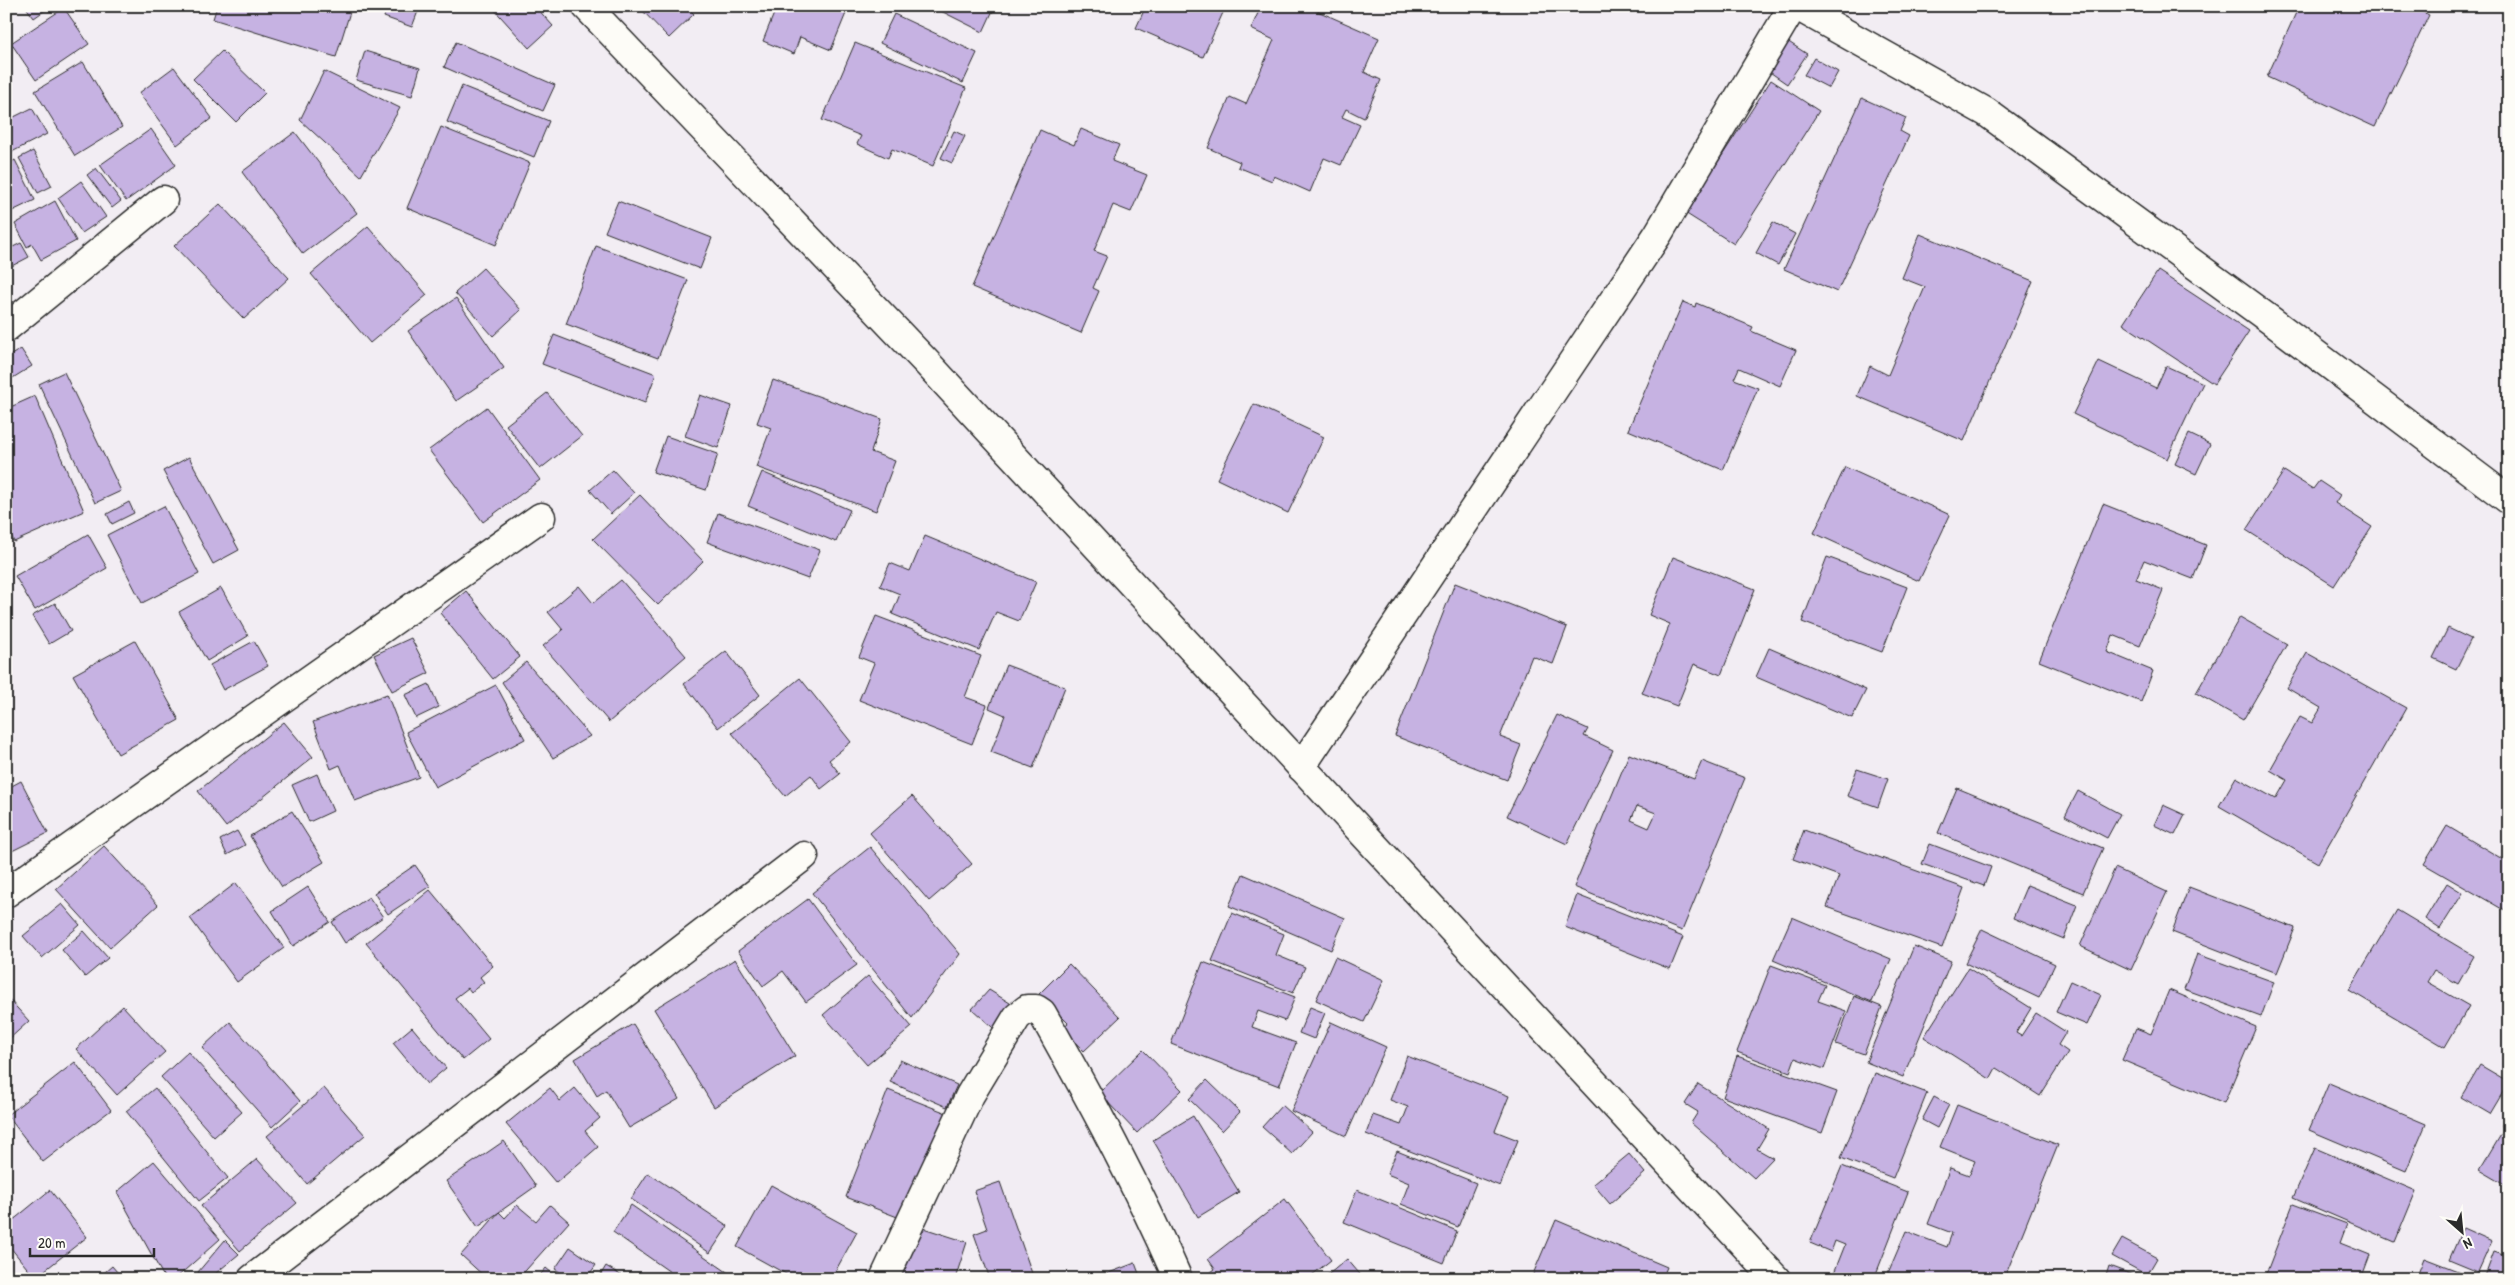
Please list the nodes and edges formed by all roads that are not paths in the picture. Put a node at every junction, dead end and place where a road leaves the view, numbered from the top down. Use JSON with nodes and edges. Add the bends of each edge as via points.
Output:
{"nodes":[{"id":1,"x":586,"y":6,"type":"edge"},
{"id":2,"x":1795,"y":6,"type":"edge"},
{"id":3,"x":163,"y":200,"type":"dead end"},
{"id":4,"x":6,"y":328,"type":"edge"},
{"id":5,"x":2509,"y":500,"type":"edge"},
{"id":6,"x":541,"y":517,"type":"dead end"},
{"id":7,"x":1301,"y":767,"type":"junction"},
{"id":8,"x":804,"y":856,"type":"dead end"},
{"id":9,"x":6,"y":894,"type":"edge"},
{"id":10,"x":252,"y":1279,"type":"edge"},
{"id":11,"x":884,"y":1279,"type":"edge"},
{"id":12,"x":1178,"y":1279,"type":"edge"},
{"id":13,"x":1776,"y":1279,"type":"edge"}],
"edges":[{"from":1,"to":7,"type":"street","via":[[928,364]]},
{"from":2,"to":5,"type":"street","via":[[1986,112]]},
{"from":2,"to":7,"type":"street","via":[[1658,234]]},
{"from":3,"to":4,"type":"street"},
{"from":6,"to":9,"type":"street"},
{"from":7,"to":13,"type":"street"},
{"from":8,"to":10,"type":"street"},
{"from":11,"to":12,"type":"street","via":[[970,1095],[1017,1017],[1027,1009],[1036,1009],[1042,1014],[1094,1104],[1149,1212]]}]}
